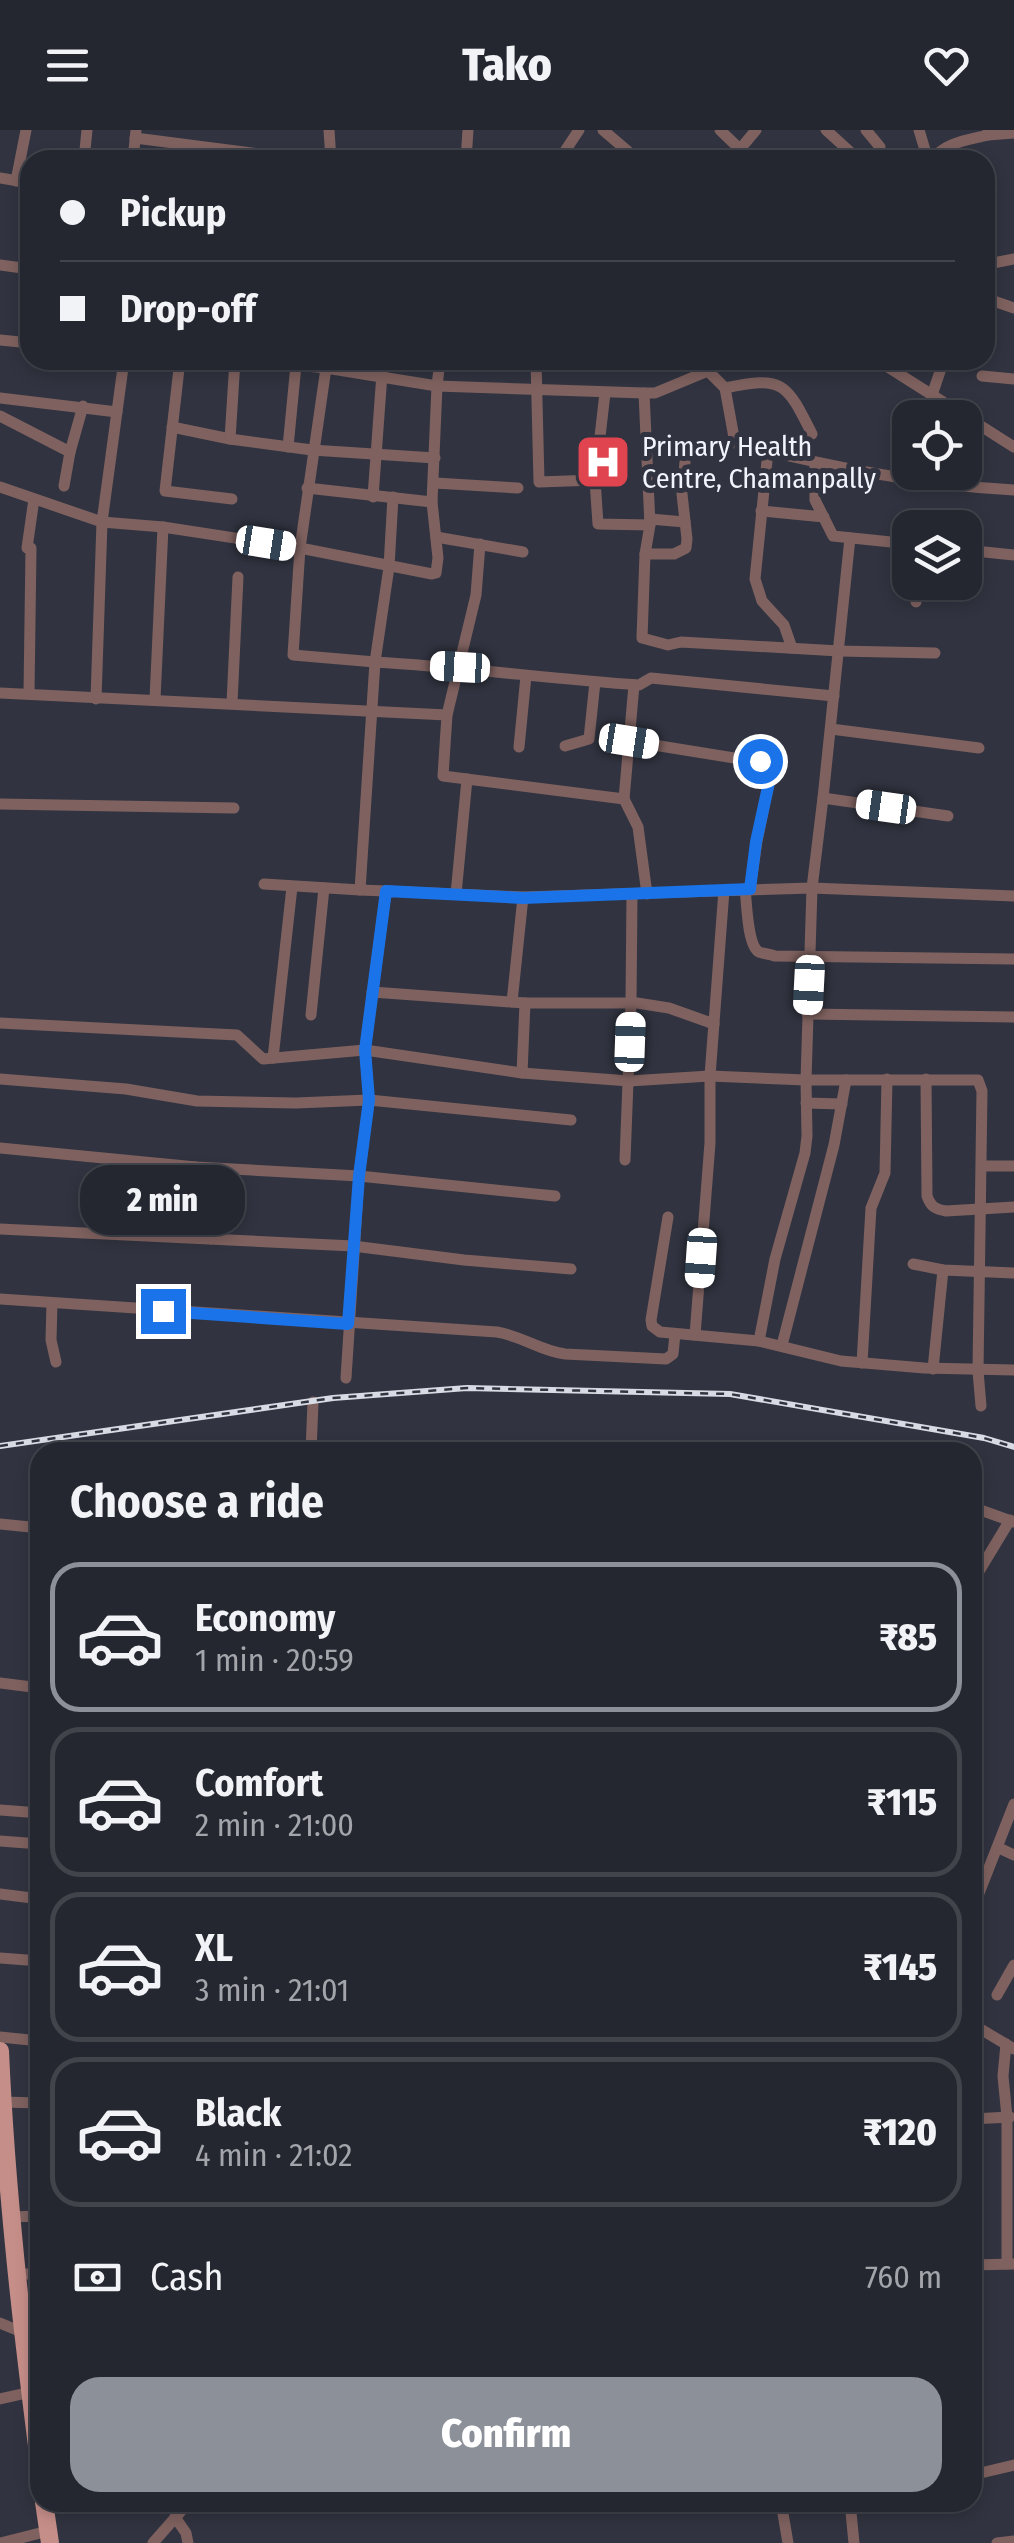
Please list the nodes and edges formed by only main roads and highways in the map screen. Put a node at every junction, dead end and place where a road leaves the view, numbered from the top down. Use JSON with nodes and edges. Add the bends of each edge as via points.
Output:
{"nodes":[{"id":1,"x":0,"y":2051,"type":"edge"},
{"id":2,"x":2,"y":2102,"type":"edge"},
{"id":3,"x":30,"y":2384,"type":"edge"},
{"id":4,"x":45,"y":2512,"type":"edge"},
{"id":5,"x":49,"y":2537,"type":"edge"}],
"edges":[{"from":1,"to":2,"type":"main road"},
{"from":2,"to":3,"type":"main road"},
{"from":4,"to":5,"type":"main road"}]}
